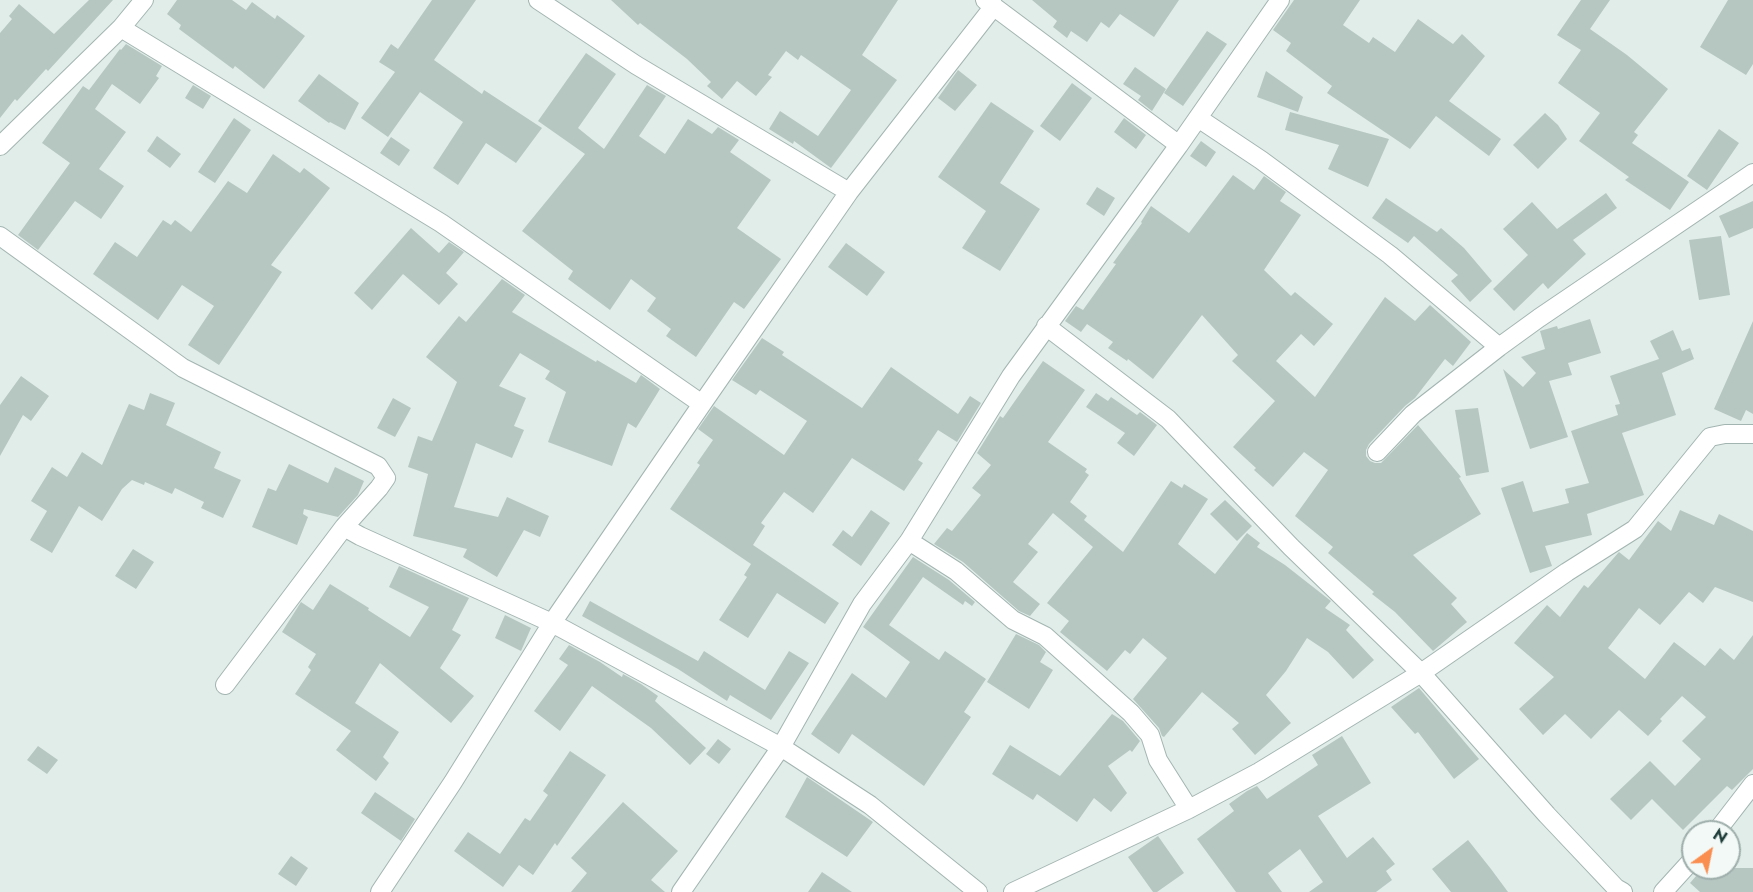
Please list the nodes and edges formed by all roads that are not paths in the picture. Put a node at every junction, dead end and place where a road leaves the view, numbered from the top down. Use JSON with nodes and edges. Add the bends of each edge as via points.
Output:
{"nodes":[{"id":1,"x":144,"y":0,"type":"edge"},
{"id":2,"x":537,"y":0,"type":"edge"},
{"id":3,"x":1280,"y":0,"type":"edge"},
{"id":4,"x":990,"y":3,"type":"edge"},
{"id":5,"x":121,"y":28,"type":"junction"},
{"id":6,"x":1198,"y":118,"type":"junction"},
{"id":7,"x":1179,"y":145,"type":"junction"},
{"id":8,"x":0,"y":146,"type":"edge"},
{"id":9,"x":1753,"y":173,"type":"edge"},
{"id":10,"x":849,"y":192,"type":"junction"},
{"id":11,"x":0,"y":236,"type":"edge"},
{"id":12,"x":1046,"y":326,"type":"junction"},
{"id":13,"x":1499,"y":347,"type":"junction"},
{"id":14,"x":702,"y":404,"type":"junction"},
{"id":15,"x":1753,"y":434,"type":"edge"},
{"id":16,"x":1377,"y":452,"type":"dead end"},
{"id":17,"x":344,"y":527,"type":"junction"},
{"id":18,"x":909,"y":541,"type":"junction"},
{"id":19,"x":552,"y":623,"type":"junction"},
{"id":20,"x":1421,"y":673,"type":"junction"},
{"id":21,"x":225,"y":685,"type":"dead end"},
{"id":22,"x":781,"y":747,"type":"junction"},
{"id":23,"x":1753,"y":784,"type":"edge"},
{"id":24,"x":1189,"y":809,"type":"junction"},
{"id":25,"x":1725,"y":820,"type":"edge"},
{"id":26,"x":1681,"y":872,"type":"edge"},
{"id":27,"x":380,"y":892,"type":"edge"},
{"id":28,"x":681,"y":892,"type":"edge"},
{"id":29,"x":978,"y":892,"type":"edge"},
{"id":30,"x":1013,"y":892,"type":"edge"},
{"id":31,"x":1623,"y":892,"type":"edge"},
{"id":32,"x":1663,"y":892,"type":"edge"}],
"edges":[{"from":1,"to":5,"type":"street"},
{"from":2,"to":10,"type":"street","via":[[636,65]]},
{"from":3,"to":6,"type":"street"},
{"from":4,"to":7,"type":"street"},
{"from":4,"to":10,"type":"street"},
{"from":5,"to":8,"type":"street"},
{"from":5,"to":14,"type":"street","via":[[441,223]]},
{"from":6,"to":7,"type":"street"},
{"from":6,"to":13,"type":"street","via":[[1390,255]]},
{"from":7,"to":12,"type":"street"},
{"from":9,"to":13,"type":"street"},
{"from":10,"to":14,"type":"street"},
{"from":11,"to":17,"type":"street","via":[[183,368],[378,466],[386,478]]},
{"from":12,"to":18,"type":"street"},
{"from":12,"to":20,"type":"street","via":[[1168,419],[1291,547]]},
{"from":13,"to":16,"type":"street","via":[[1413,414]]},
{"from":14,"to":19,"type":"street"},
{"from":15,"to":20,"type":"street","via":[[1710,437],[1635,529]]},
{"from":17,"to":19,"type":"street"},
{"from":17,"to":21,"type":"street"},
{"from":18,"to":22,"type":"street","via":[[862,604]]},
{"from":18,"to":24,"type":"street","via":[[956,571],[1013,620],[1045,636],[1131,713],[1150,735],[1158,760]]},
{"from":19,"to":22,"type":"street"},
{"from":19,"to":27,"type":"street"},
{"from":20,"to":24,"type":"street","via":[[1259,772]]},
{"from":20,"to":31,"type":"street","via":[[1547,815]]},
{"from":22,"to":28,"type":"street"},
{"from":22,"to":29,"type":"street","via":[[870,805]]},
{"from":23,"to":25,"type":"street"},
{"from":24,"to":30,"type":"street"},
{"from":26,"to":32,"type":"street"}]}
